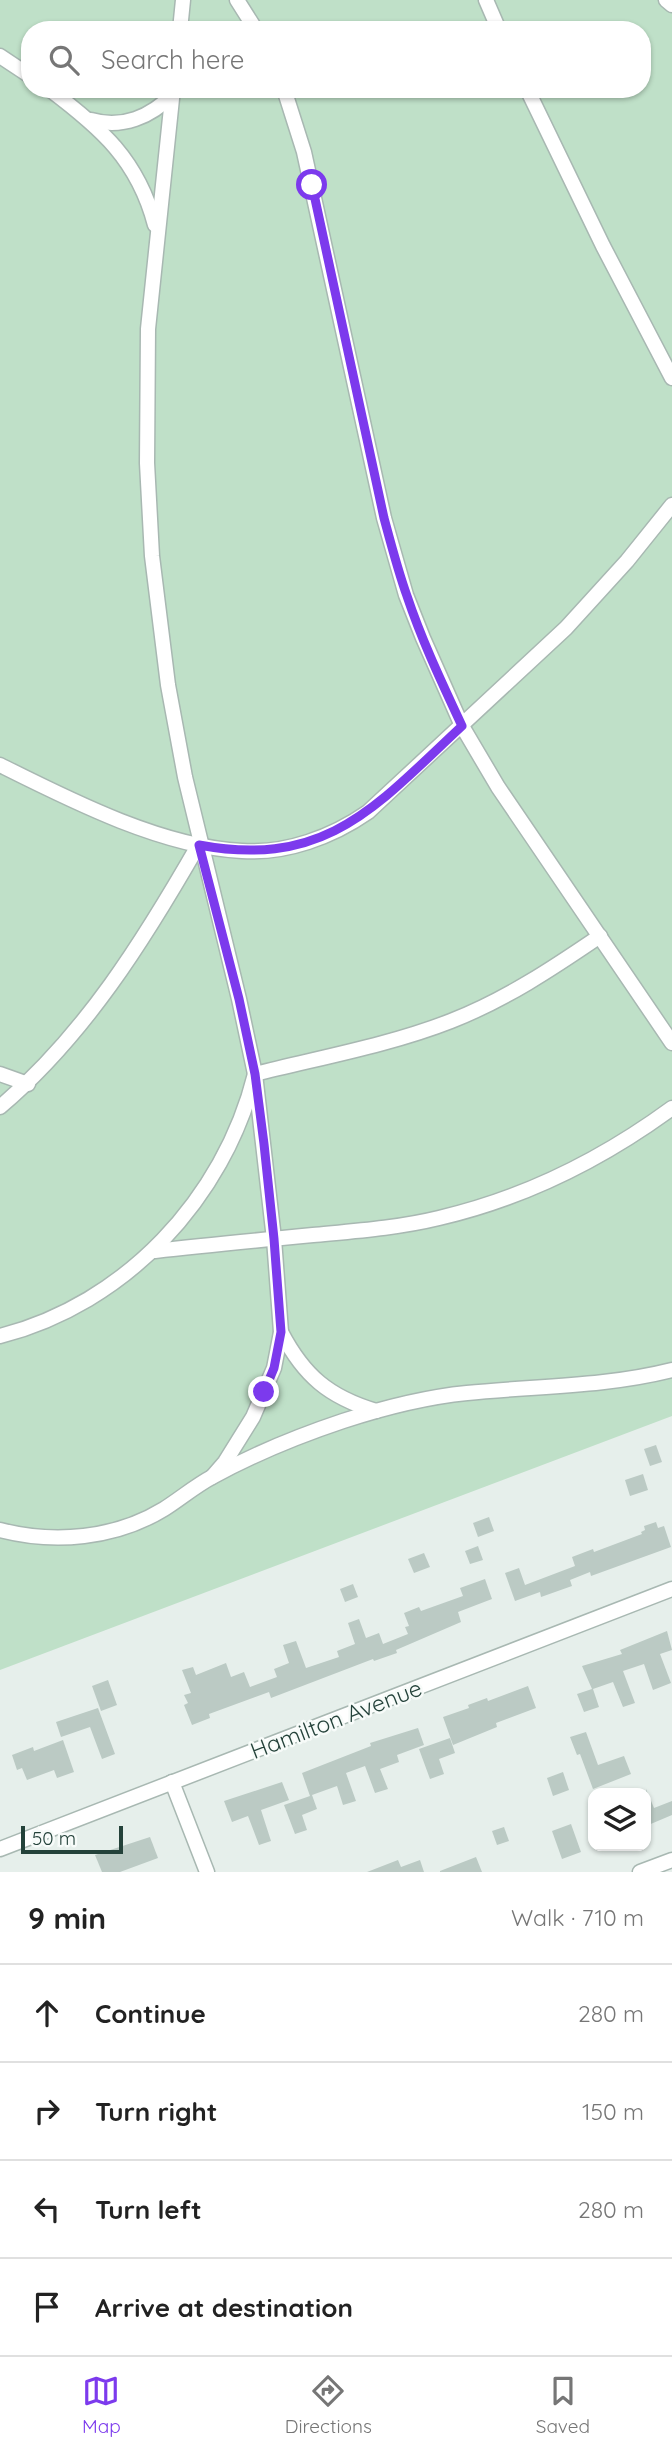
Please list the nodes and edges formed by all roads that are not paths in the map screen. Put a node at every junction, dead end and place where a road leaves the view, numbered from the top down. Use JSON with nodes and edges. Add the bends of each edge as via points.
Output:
{"nodes":[{"id":1,"x":183,"y":0,"type":"edge"},
{"id":2,"x":237,"y":0,"type":"edge"},
{"id":3,"x":486,"y":0,"type":"edge"},
{"id":4,"x":666,"y":0,"type":"edge"},
{"id":5,"x":672,"y":5,"type":"edge"},
{"id":6,"x":181,"y":21,"type":"edge"},
{"id":7,"x":250,"y":21,"type":"edge"},
{"id":8,"x":495,"y":21,"type":"edge"},
{"id":9,"x":0,"y":56,"type":"edge"},
{"id":10,"x":21,"y":70,"type":"edge"},
{"id":11,"x":61,"y":98,"type":"edge"},
{"id":12,"x":167,"y":98,"type":"edge"},
{"id":13,"x":172,"y":98,"type":"edge"},
{"id":14,"x":287,"y":98,"type":"edge"},
{"id":15,"x":531,"y":98,"type":"edge"},
{"id":16,"x":87,"y":118,"type":"junction"},
{"id":17,"x":157,"y":232,"type":"junction"},
{"id":18,"x":672,"y":378,"type":"edge"},
{"id":19,"x":672,"y":505,"type":"edge"},
{"id":20,"x":462,"y":726,"type":"junction"},
{"id":21,"x":0,"y":765,"type":"edge"},
{"id":22,"x":199,"y":845,"type":"junction"},
{"id":23,"x":600,"y":936,"type":"junction"},
{"id":24,"x":672,"y":1043,"type":"edge"},
{"id":25,"x":0,"y":1074,"type":"edge"},
{"id":26,"x":255,"y":1074,"type":"junction"},
{"id":27,"x":28,"y":1084,"type":"junction"},
{"id":28,"x":0,"y":1107,"type":"edge"},
{"id":29,"x":672,"y":1108,"type":"edge"},
{"id":30,"x":274,"y":1239,"type":"junction"},
{"id":31,"x":155,"y":1251,"type":"junction"},
{"id":32,"x":281,"y":1332,"type":"junction"},
{"id":33,"x":0,"y":1336,"type":"edge"},
{"id":34,"x":671,"y":1369,"type":"edge"},
{"id":35,"x":378,"y":1411,"type":"junction"},
{"id":36,"x":212,"y":1477,"type":"junction"},
{"id":37,"x":0,"y":1530,"type":"edge"},
{"id":38,"x":672,"y":1589,"type":"edge"},
{"id":39,"x":172,"y":1782,"type":"junction"},
{"id":40,"x":0,"y":1849,"type":"edge"},
{"id":41,"x":672,"y":1860,"type":"edge"},
{"id":42,"x":207,"y":1872,"type":"edge"},
{"id":43,"x":640,"y":1872,"type":"edge"}],
"edges":[{"from":1,"to":6,"type":"street"},
{"from":2,"to":7,"type":"street"},
{"from":3,"to":8,"type":"street"},
{"from":4,"to":5,"type":"street"},
{"from":9,"to":10,"type":"street"},
{"from":11,"to":16,"type":"street"},
{"from":12,"to":16,"type":"street","via":[[128,122]]},
{"from":13,"to":17,"type":"street"},
{"from":14,"to":20,"type":"street","via":[[304,152],[395,558],[418,627]]},
{"from":15,"to":18,"type":"street"},
{"from":16,"to":17,"type":"street","via":[[135,173]]},
{"from":17,"to":22,"type":"street","via":[[148,329],[148,507],[168,685]]},
{"from":19,"to":20,"type":"street","via":[[566,628]]},
{"from":20,"to":22,"type":"street","via":[[380,801],[336,831],[261,851]]},
{"from":20,"to":23,"type":"street"},
{"from":21,"to":22,"type":"street","via":[[117,818]]},
{"from":22,"to":26,"type":"street"},
{"from":22,"to":27,"type":"street","via":[[135,952]]},
{"from":23,"to":24,"type":"street"},
{"from":23,"to":26,"type":"street","via":[[523,986],[453,1021]]},
{"from":25,"to":27,"type":"street"},
{"from":26,"to":30,"type":"street"},
{"from":26,"to":31,"type":"street","via":[[224,1156],[191,1208]]},
{"from":27,"to":28,"type":"street"},
{"from":29,"to":30,"type":"street","via":[[578,1167],[501,1200],[405,1225]]},
{"from":30,"to":31,"type":"street"},
{"from":30,"to":32,"type":"street"},
{"from":31,"to":33,"type":"street","via":[[75,1307]]},
{"from":32,"to":35,"type":"street","via":[[300,1364],[322,1387]]},
{"from":32,"to":36,"type":"street","via":[[274,1368],[253,1418]]},
{"from":34,"to":35,"type":"street","via":[[601,1382],[464,1394]]},
{"from":35,"to":36,"type":"street","via":[[276,1446]]},
{"from":36,"to":37,"type":"street","via":[[163,1510],[94,1535],[41,1537]]},
{"from":38,"to":39,"type":"street","name":"Hamilton Avenue"},
{"from":39,"to":40,"type":"street","name":"Hamilton Avenue"},
{"from":39,"to":42,"type":"street"},
{"from":41,"to":43,"type":"street"}]}
